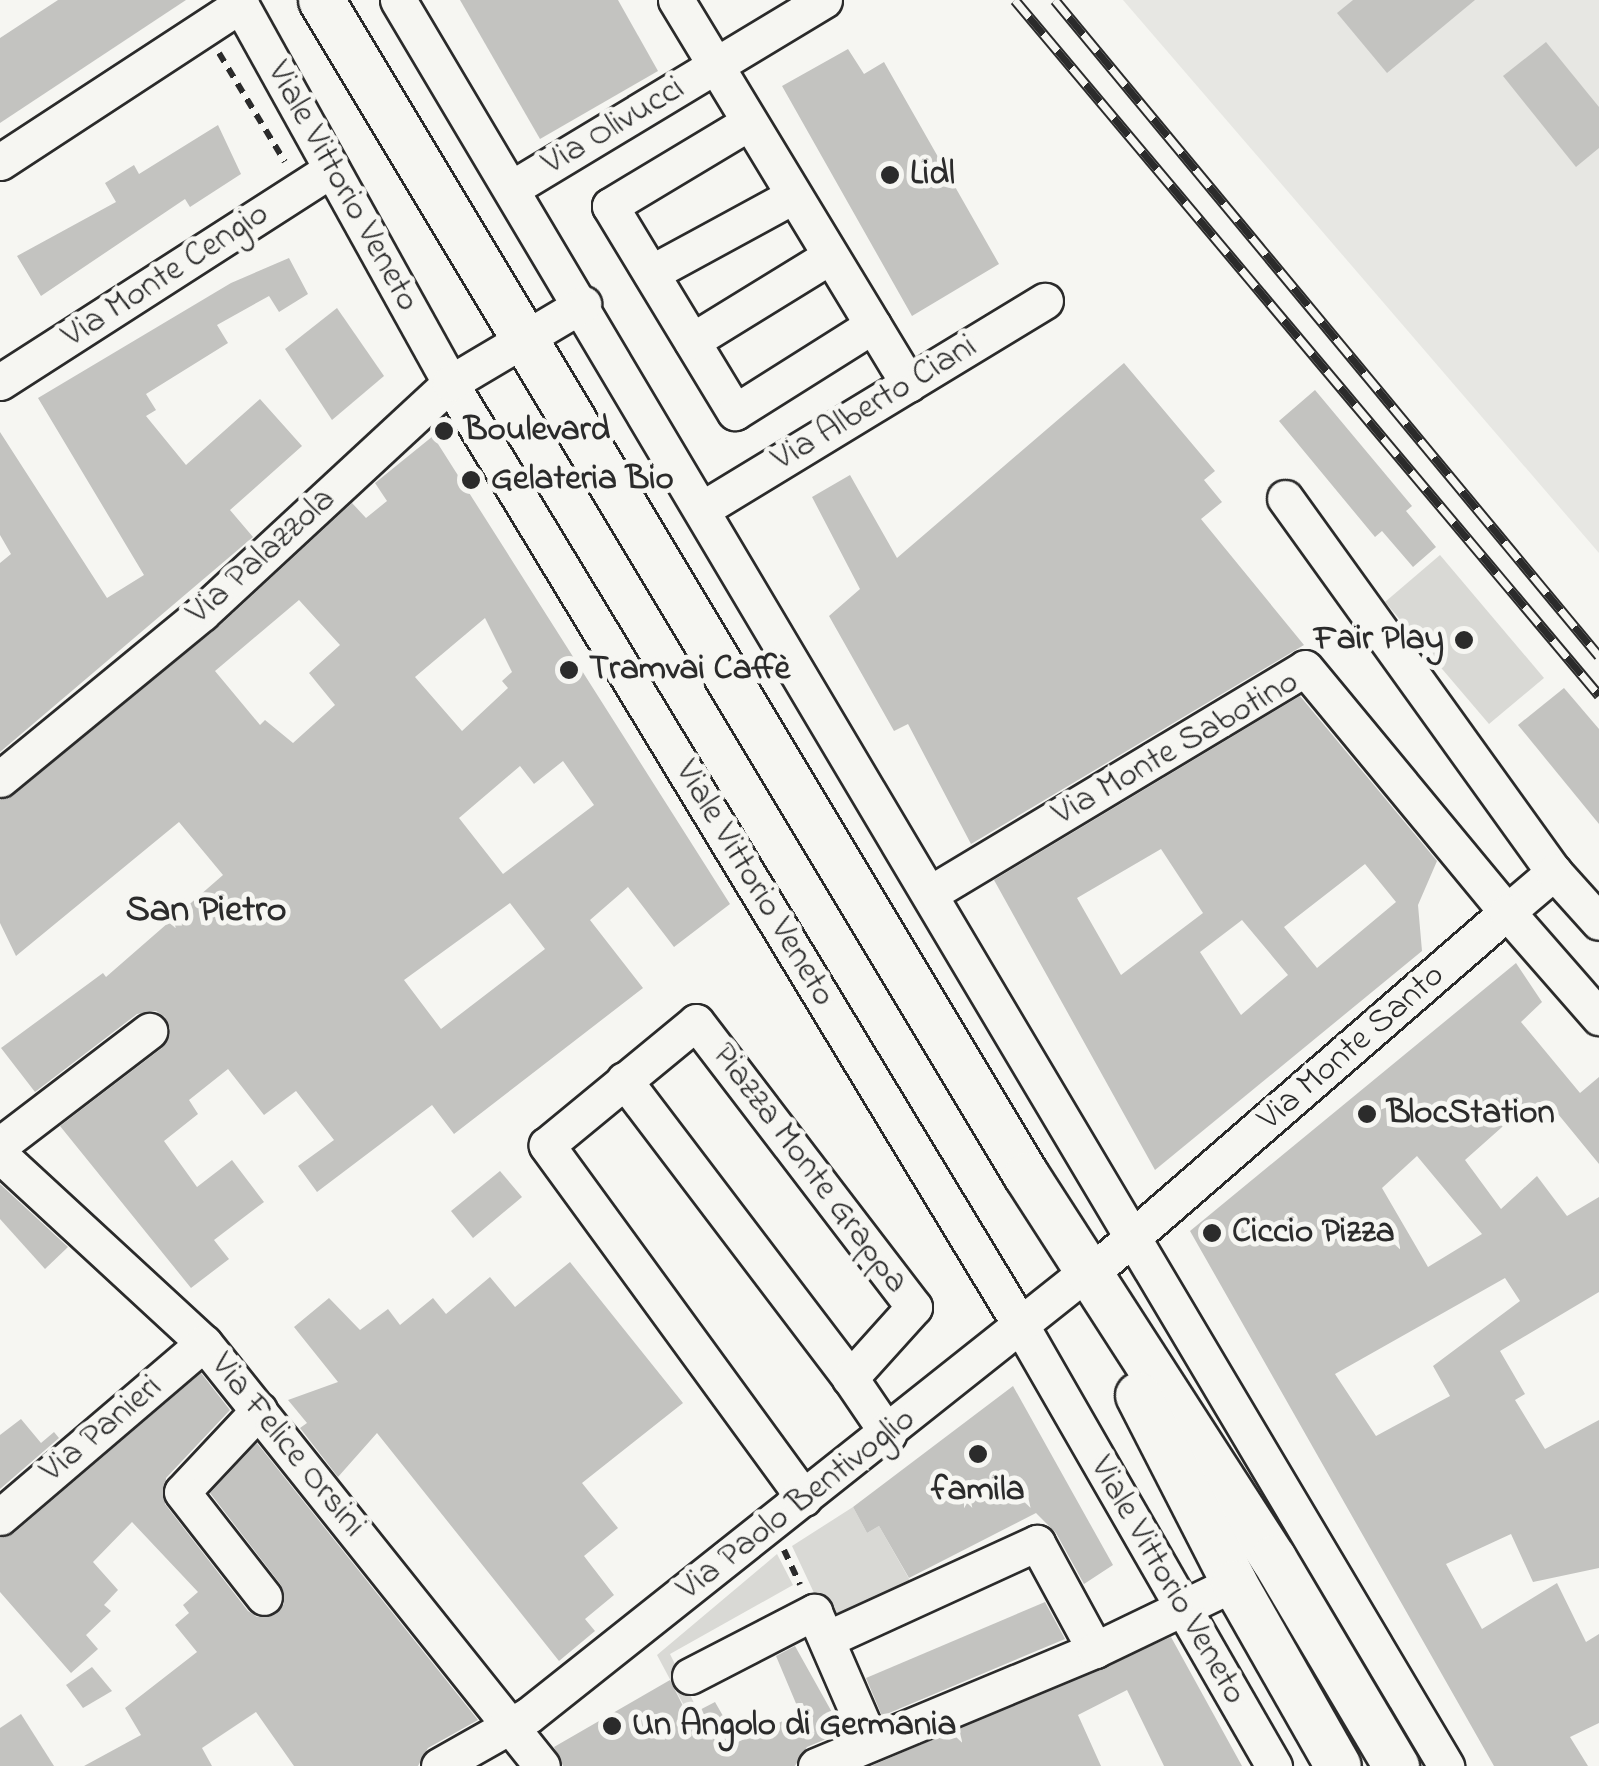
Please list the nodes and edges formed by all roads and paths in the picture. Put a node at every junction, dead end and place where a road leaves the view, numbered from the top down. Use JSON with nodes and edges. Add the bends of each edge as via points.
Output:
{"nodes":[{"id":1,"x":322,"y":0,"type":"edge"},
{"id":2,"x":398,"y":0,"type":"edge"},
{"id":3,"x":676,"y":0,"type":"edge"},
{"id":4,"x":824,"y":0,"type":"edge"},
{"id":5,"x":239,"y":2,"type":"edge"},
{"id":6,"x":713,"y":67,"type":"junction"},
{"id":7,"x":748,"y":124,"type":"junction"},
{"id":8,"x":0,"y":162,"type":"edge"},
{"id":9,"x":332,"y":169,"type":"junction"},
{"id":10,"x":514,"y":186,"type":"junction"},
{"id":11,"x":793,"y":196,"type":"junction"},
{"id":12,"x":830,"y":256,"type":"junction"},
{"id":13,"x":651,"y":273,"type":"junction"},
{"id":14,"x":1046,"y":301,"type":"dead end"},
{"id":15,"x":583,"y":304,"type":"junction"},
{"id":16,"x":873,"y":326,"type":"junction"},
{"id":17,"x":525,"y":340,"type":"junction"},
{"id":18,"x":692,"y":341,"type":"junction"},
{"id":19,"x":0,"y":382,"type":"edge"},
{"id":20,"x":450,"y":383,"type":"junction"},
{"id":21,"x":909,"y":384,"type":"junction"},
{"id":22,"x":1285,"y":498,"type":"dead end"},
{"id":23,"x":704,"y":508,"type":"junction"},
{"id":24,"x":0,"y":779,"type":"edge"},
{"id":25,"x":1554,"y":872,"type":"junction"},
{"id":26,"x":931,"y":893,"type":"junction"},
{"id":27,"x":1507,"y":912,"type":"junction"},
{"id":28,"x":1599,"y":922,"type":"edge"},
{"id":29,"x":1599,"y":1017,"type":"edge"},
{"id":30,"x":148,"y":1030,"type":"dead end"},
{"id":31,"x":624,"y":1080,"type":"junction"},
{"id":32,"x":0,"y":1145,"type":"edge"},
{"id":33,"x":0,"y":1155,"type":"edge"},
{"id":34,"x":1133,"y":1239,"type":"junction"},
{"id":35,"x":1084,"y":1276,"type":"junction"},
{"id":36,"x":1020,"y":1324,"type":"junction"},
{"id":37,"x":204,"y":1343,"type":"junction"},
{"id":38,"x":850,"y":1378,"type":"junction"},
{"id":39,"x":258,"y":1410,"type":"junction"},
{"id":40,"x":888,"y":1434,"type":"junction"},
{"id":41,"x":804,"y":1498,"type":"junction"},
{"id":42,"x":0,"y":1517,"type":"edge"},
{"id":43,"x":772,"y":1526,"type":"junction"},
{"id":44,"x":1292,"y":1548,"type":"junction"},
{"id":45,"x":1234,"y":1583,"type":"junction"},
{"id":46,"x":264,"y":1597,"type":"dead end"},
{"id":47,"x":1182,"y":1608,"type":"junction"},
{"id":48,"x":821,"y":1626,"type":"junction"},
{"id":49,"x":1095,"y":1650,"type":"junction"},
{"id":50,"x":690,"y":1676,"type":"dead end"},
{"id":51,"x":510,"y":1722,"type":"junction"},
{"id":52,"x":870,"y":1741,"type":"junction"},
{"id":53,"x":1401,"y":1746,"type":"edge"},
{"id":54,"x":438,"y":1766,"type":"edge"},
{"id":55,"x":542,"y":1766,"type":"edge"},
{"id":56,"x":816,"y":1766,"type":"edge"},
{"id":57,"x":1274,"y":1766,"type":"edge"},
{"id":58,"x":1338,"y":1766,"type":"edge"},
{"id":59,"x":1446,"y":1766,"type":"edge"}],
"edges":[{"from":1,"to":17,"type":"main road","name":"Viale Vittorio Veneto"},
{"from":2,"to":10,"type":"street","name":"Viale Vittorio Veneto"},
{"from":3,"to":6,"type":"street","name":"Via Olivucci"},
{"from":4,"to":6,"type":"street","name":"Via Olivucci"},
{"from":5,"to":8,"type":"street"},
{"from":5,"to":9,"type":"street","name":"Viale Vittorio Veneto"},
{"from":6,"to":7,"type":"street"},
{"from":6,"to":10,"type":"street","name":"Via Olivucci"},
{"from":7,"to":11,"type":"street"},
{"from":7,"to":13,"type":"street","via":[[610,206]]},
{"from":9,"to":19,"type":"street","name":"Via Monte Cengio"},
{"from":9,"to":20,"type":"street","name":"Viale Vittorio Veneto"},
{"from":10,"to":15,"type":"street","name":"Viale Vittorio Veneto"},
{"from":11,"to":12,"type":"street"},
{"from":11,"to":13,"type":"street"},
{"from":12,"to":16,"type":"street"},
{"from":12,"to":18,"type":"street"},
{"from":13,"to":18,"type":"street"},
{"from":14,"to":21,"type":"street","name":"Via Alberto Ciani"},
{"from":15,"to":17,"type":"street","name":"Via Palazzola"},
{"from":15,"to":23,"type":"street","name":"Viale Vittorio Veneto"},
{"from":16,"to":18,"type":"street","via":[[735,412]]},
{"from":16,"to":21,"type":"street"},
{"from":17,"to":20,"type":"street","name":"Via Palazzola"},
{"from":17,"to":35,"type":"main road","name":"Viale Vittorio Veneto"},
{"from":20,"to":24,"type":"street","name":"Via Palazzola","via":[[202,613]]},
{"from":20,"to":36,"type":"street","name":"Viale Vittorio Veneto"},
{"from":21,"to":23,"type":"street","name":"Via Alberto Ciani"},
{"from":22,"to":25,"type":"street"},
{"from":23,"to":26,"type":"street","name":"Viale Vittorio Veneto"},
{"from":25,"to":27,"type":"street","name":"Via Monte Santo"},
{"from":25,"to":28,"type":"street"},
{"from":26,"to":27,"type":"street","name":"Via Monte Sabotino","via":[[1305,668]]},
{"from":26,"to":34,"type":"street","name":"Viale Vittorio Veneto"},
{"from":27,"to":29,"type":"street"},
{"from":27,"to":34,"type":"street","name":"Via Monte Santo"},
{"from":30,"to":32,"type":"street"},
{"from":31,"to":38,"type":"street"},
{"from":31,"to":38,"type":"street","name":"Piazza Monte Grappa","via":[[696,1022],[914,1307]]},
{"from":31,"to":41,"type":"street","name":"Piazza Monte Grappa","via":[[546,1145]]},
{"from":33,"to":37,"type":"street","name":"Via Felice Orsini"},
{"from":34,"to":35,"type":"street","name":"Via Monte Santo"},
{"from":34,"to":44,"type":"street","name":"Viale Vittorio Veneto"},
{"from":35,"to":36,"type":"street","name":"Via Paolo Bentivoglio"},
{"from":35,"to":44,"type":"main road","name":"Viale Vittorio Veneto"},
{"from":35,"to":45,"type":"main road","name":"Viale Vittorio Veneto"},
{"from":36,"to":40,"type":"street","name":"Via Paolo Bentivoglio"},
{"from":36,"to":47,"type":"street","name":"Viale Vittorio Veneto"},
{"from":37,"to":39,"type":"street","name":"Via Felice Orsini"},
{"from":37,"to":42,"type":"street","name":"Via Panieri"},
{"from":38,"to":40,"type":"street"},
{"from":39,"to":46,"type":"street","via":[[182,1492]]},
{"from":39,"to":51,"type":"street","name":"Via Felice Orsini"},
{"from":40,"to":41,"type":"street","name":"Via Paolo Bentivoglio"},
{"from":41,"to":43,"type":"street","name":"Via Paolo Bentivoglio"},
{"from":43,"to":48,"type":"path"},
{"from":43,"to":51,"type":"street","name":"Via Paolo Bentivoglio","via":[[529,1715]]},
{"from":44,"to":53,"type":"main road","name":"Viale Vittorio Veneto"},
{"from":45,"to":47,"type":"street"},
{"from":45,"to":58,"type":"main road","name":"Viale Vittorio Veneto"},
{"from":47,"to":49,"type":"street"},
{"from":47,"to":57,"type":"street","name":"Viale Vittorio Veneto"},
{"from":48,"to":49,"type":"street","via":[[1037,1542]]},
{"from":48,"to":50,"type":"street"},
{"from":48,"to":52,"type":"street"},
{"from":49,"to":52,"type":"street"},
{"from":51,"to":54,"type":"street","name":"Via Paolo Bentivoglio"},
{"from":51,"to":55,"type":"street","name":"Via Felice Orsini"},
{"from":52,"to":56,"type":"street"},
{"from":53,"to":59,"type":"street","name":"Viale Vittorio Veneto"}]}
